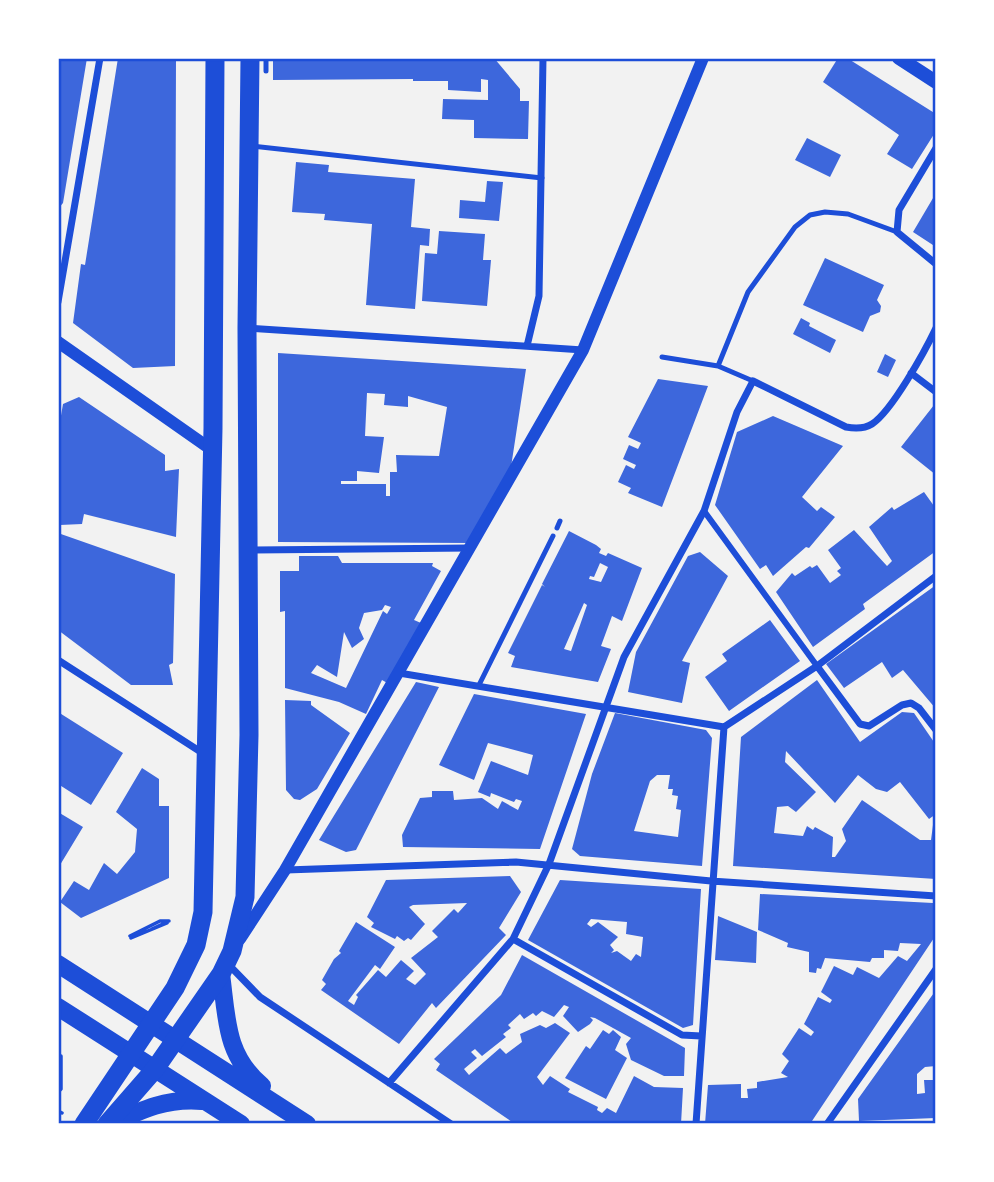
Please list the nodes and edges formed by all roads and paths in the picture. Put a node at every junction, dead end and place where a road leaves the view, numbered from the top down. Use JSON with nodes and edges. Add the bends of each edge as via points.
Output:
{"nodes":[{"id":1,"x":100,"y":58,"type":"edge"},
{"id":2,"x":215,"y":58,"type":"edge"},
{"id":3,"x":250,"y":58,"type":"edge"},
{"id":4,"x":266,"y":58,"type":"edge"},
{"id":5,"x":543,"y":58,"type":"edge"},
{"id":6,"x":703,"y":58,"type":"edge"},
{"id":7,"x":899,"y":58,"type":"edge"},
{"id":8,"x":266,"y":71,"type":"dead end"},
{"id":9,"x":936,"y":82,"type":"edge"},
{"id":10,"x":249,"y":146,"type":"junction"},
{"id":11,"x":936,"y":148,"type":"edge"},
{"id":12,"x":543,"y":178,"type":"junction"},
{"id":13,"x":897,"y":232,"type":"junction"},
{"id":14,"x":936,"y":264,"type":"edge"},
{"id":15,"x":58,"y":302,"type":"edge"},
{"id":16,"x":247,"y":328,"type":"junction"},
{"id":17,"x":936,"y":328,"type":"edge"},
{"id":18,"x":58,"y":342,"type":"edge"},
{"id":19,"x":527,"y":346,"type":"junction"},
{"id":20,"x":583,"y":350,"type":"junction"},
{"id":21,"x":662,"y":357,"type":"dead end"},
{"id":22,"x":718,"y":366,"type":"junction"},
{"id":23,"x":911,"y":373,"type":"junction"},
{"id":24,"x":753,"y":381,"type":"junction"},
{"id":25,"x":936,"y":391,"type":"edge"},
{"id":26,"x":212,"y":450,"type":"junction"},
{"id":27,"x":704,"y":511,"type":"junction"},
{"id":28,"x":553,"y":536,"type":"dead end"},
{"id":29,"x":471,"y":548,"type":"junction"},
{"id":30,"x":248,"y":550,"type":"junction"},
{"id":31,"x":936,"y":576,"type":"edge"},
{"id":32,"x":58,"y":660,"type":"edge"},
{"id":33,"x":817,"y":666,"type":"junction"},
{"id":34,"x":399,"y":673,"type":"junction"},
{"id":35,"x":479,"y":685,"type":"junction"},
{"id":36,"x":607,"y":706,"type":"junction"},
{"id":37,"x":724,"y":727,"type":"junction"},
{"id":38,"x":936,"y":730,"type":"edge"},
{"id":39,"x":208,"y":756,"type":"junction"},
{"id":40,"x":549,"y":864,"type":"junction"},
{"id":41,"x":285,"y":870,"type":"junction"},
{"id":42,"x":711,"y":881,"type":"junction"},
{"id":43,"x":936,"y":896,"type":"edge"},
{"id":44,"x":169,"y":921,"type":"junction"},
{"id":45,"x":130,"y":936,"type":"dead end"},
{"id":46,"x":513,"y":939,"type":"junction"},
{"id":47,"x":226,"y":962,"type":"junction"},
{"id":48,"x":58,"y":964,"type":"edge"},
{"id":49,"x":936,"y":968,"type":"edge"},
{"id":50,"x":58,"y":1007,"type":"edge"},
{"id":51,"x":152,"y":1024,"type":"junction"},
{"id":52,"x":701,"y":1036,"type":"junction"},
{"id":53,"x":175,"y":1039,"type":"junction"},
{"id":54,"x":132,"y":1055,"type":"junction"},
{"id":55,"x":61,"y":1056,"type":"dead end"},
{"id":56,"x":155,"y":1069,"type":"junction"},
{"id":57,"x":389,"y":1083,"type":"junction"},
{"id":58,"x":58,"y":1092,"type":"edge"},
{"id":59,"x":206,"y":1102,"type":"junction"},
{"id":60,"x":286,"y":1111,"type":"junction"},
{"id":61,"x":84,"y":1124,"type":"edge"},
{"id":62,"x":110,"y":1124,"type":"edge"},
{"id":63,"x":241,"y":1124,"type":"edge"},
{"id":64,"x":307,"y":1124,"type":"edge"},
{"id":65,"x":451,"y":1124,"type":"edge"},
{"id":66,"x":696,"y":1124,"type":"edge"},
{"id":67,"x":827,"y":1124,"type":"edge"}],
"edges":[{"from":1,"to":15,"type":"street"},
{"from":2,"to":26,"type":"highway"},
{"from":3,"to":10,"type":"highway"},
{"from":4,"to":8,"type":"lane"},
{"from":5,"to":12,"type":"street"},
{"from":6,"to":20,"type":"street"},
{"from":7,"to":9,"type":"main road"},
{"from":10,"to":12,"type":"lane"},
{"from":10,"to":16,"type":"highway"},
{"from":11,"to":13,"type":"street","via":[[899,210]]},
{"from":12,"to":19,"type":"street","via":[[539,296]]},
{"from":13,"to":14,"type":"street"},
{"from":13,"to":22,"type":"lane","via":[[848,214],[810,215],[795,227],[748,292]]},
{"from":16,"to":19,"type":"street"},
{"from":16,"to":30,"type":"highway"},
{"from":17,"to":23,"type":"street"},
{"from":18,"to":26,"type":"street"},
{"from":19,"to":20,"type":"street"},
{"from":20,"to":29,"type":"street"},
{"from":21,"to":22,"type":"lane"},
{"from":22,"to":24,"type":"lane"},
{"from":23,"to":24,"type":"street","via":[[877,420],[862,428],[846,426]]},
{"from":23,"to":25,"type":"street"},
{"from":24,"to":27,"type":"street","via":[[737,412]]},
{"from":26,"to":39,"type":"highway"},
{"from":27,"to":33,"type":"street"},
{"from":27,"to":36,"type":"street","via":[[629,646]]},
{"from":28,"to":35,"type":"lane"},
{"from":29,"to":30,"type":"street"},
{"from":29,"to":34,"type":"street"},
{"from":30,"to":47,"type":"highway","via":[[244,897]]},
{"from":31,"to":33,"type":"street"},
{"from":32,"to":39,"type":"street"},
{"from":33,"to":37,"type":"street"},
{"from":33,"to":38,"type":"street","via":[[860,724],[869,726],[911,703]]},
{"from":34,"to":35,"type":"street"},
{"from":34,"to":41,"type":"street"},
{"from":35,"to":36,"type":"street"},
{"from":36,"to":37,"type":"street"},
{"from":36,"to":40,"type":"street"},
{"from":37,"to":42,"type":"street"},
{"from":39,"to":51,"type":"highway","via":[[203,912],[197,945]]},
{"from":40,"to":41,"type":"street"},
{"from":40,"to":42,"type":"street"},
{"from":40,"to":46,"type":"street"},
{"from":41,"to":47,"type":"street"},
{"from":42,"to":43,"type":"street"},
{"from":42,"to":52,"type":"street"},
{"from":44,"to":44,"type":"path","via":[[156,927],[131,938],[163,927]]},
{"from":44,"to":45,"type":"path"},
{"from":46,"to":52,"type":"street","via":[[682,1035]]},
{"from":46,"to":57,"type":"street"},
{"from":47,"to":53,"type":"highway"},
{"from":47,"to":57,"type":"street","via":[[260,997]]},
{"from":47,"to":60,"type":"main road","via":[[229,1036],[236,1057]]},
{"from":48,"to":51,"type":"main road"},
{"from":49,"to":67,"type":"street"},
{"from":50,"to":54,"type":"main road"},
{"from":51,"to":53,"type":"main road"},
{"from":51,"to":54,"type":"highway"},
{"from":52,"to":66,"type":"street"},
{"from":53,"to":56,"type":"highway"},
{"from":53,"to":60,"type":"main road"},
{"from":54,"to":56,"type":"main road"},
{"from":54,"to":61,"type":"highway"},
{"from":55,"to":58,"type":"path"},
{"from":56,"to":59,"type":"main road"},
{"from":56,"to":62,"type":"highway"},
{"from":57,"to":65,"type":"street"},
{"from":59,"to":62,"type":"main road","via":[[178,1099],[160,1103]]},
{"from":59,"to":63,"type":"main road"},
{"from":60,"to":64,"type":"main road"}]}
